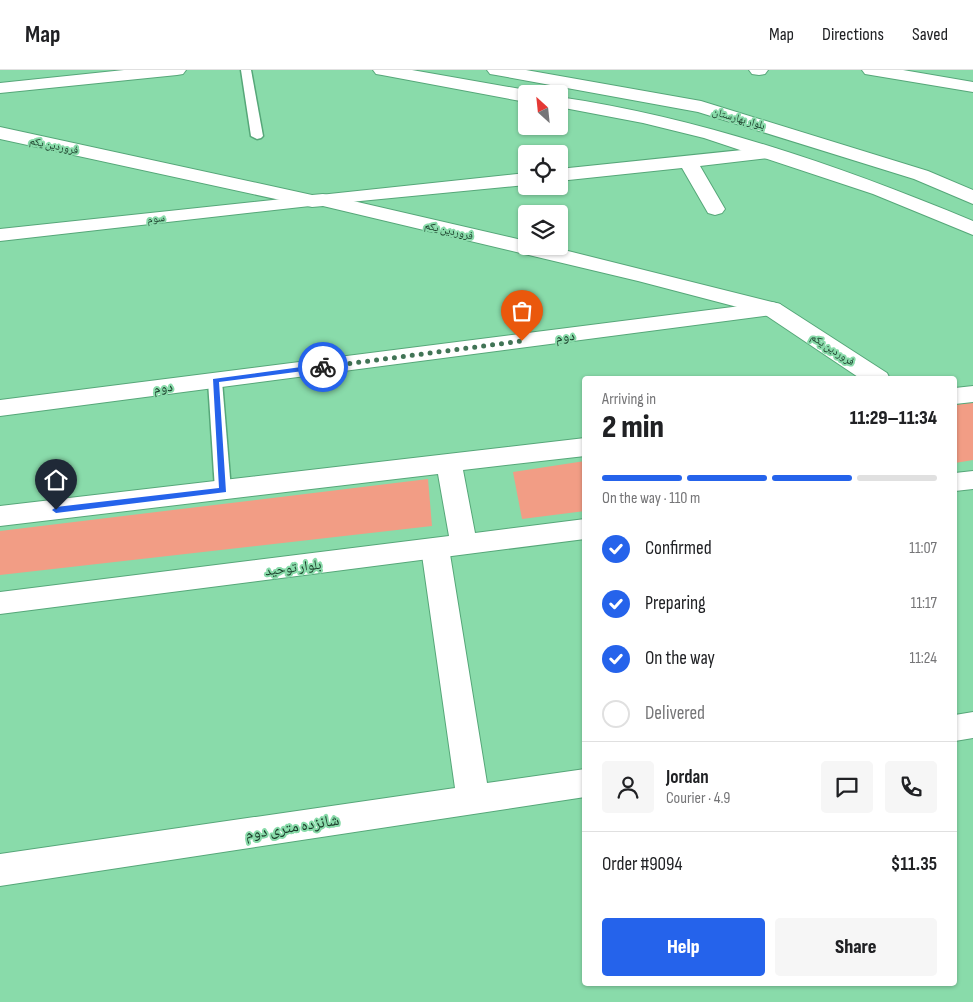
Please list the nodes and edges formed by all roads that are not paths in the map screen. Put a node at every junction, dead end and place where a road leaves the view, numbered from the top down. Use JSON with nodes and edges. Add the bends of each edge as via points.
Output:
{"nodes":[{"id":1,"x":24,"y":70,"type":"edge"},
{"id":2,"x":177,"y":70,"type":"edge"},
{"id":3,"x":246,"y":70,"type":"edge"},
{"id":4,"x":382,"y":70,"type":"edge"},
{"id":5,"x":496,"y":70,"type":"edge"},
{"id":6,"x":871,"y":70,"type":"edge"},
{"id":7,"x":0,"y":72,"type":"edge"},
{"id":8,"x":420,"y":73,"type":"edge"},
{"id":9,"x":973,"y":87,"type":"edge"},
{"id":10,"x":0,"y":88,"type":"edge"},
{"id":11,"x":518,"y":94,"type":"edge"},
{"id":12,"x":568,"y":104,"type":"edge"},
{"id":13,"x":0,"y":133,"type":"edge"},
{"id":14,"x":257,"y":136,"type":"dead end"},
{"id":15,"x":770,"y":153,"type":"junction"},
{"id":16,"x":688,"y":162,"type":"junction"},
{"id":17,"x":568,"y":174,"type":"edge"},
{"id":18,"x":518,"y":180,"type":"edge"},
{"id":19,"x":973,"y":198,"type":"edge"},
{"id":20,"x":317,"y":201,"type":"junction"},
{"id":21,"x":715,"y":209,"type":"dead end"},
{"id":22,"x":973,"y":229,"type":"edge"},
{"id":23,"x":0,"y":235,"type":"edge"},
{"id":24,"x":772,"y":309,"type":"junction"},
{"id":25,"x":873,"y":376,"type":"edge"},
{"id":26,"x":215,"y":381,"type":"junction"},
{"id":27,"x":973,"y":394,"type":"edge"},
{"id":28,"x":957,"y":396,"type":"edge"},
{"id":29,"x":0,"y":408,"type":"edge"},
{"id":30,"x":582,"y":447,"type":"edge"},
{"id":31,"x":449,"y":463,"type":"junction"},
{"id":32,"x":973,"y":480,"type":"edge"},
{"id":33,"x":957,"y":482,"type":"edge"},
{"id":34,"x":223,"y":490,"type":"junction"},
{"id":35,"x":0,"y":516,"type":"edge"},
{"id":36,"x":582,"y":529,"type":"edge"},
{"id":37,"x":464,"y":545,"type":"junction"},
{"id":38,"x":435,"y":548,"type":"junction"},
{"id":39,"x":0,"y":603,"type":"edge"},
{"id":40,"x":973,"y":725,"type":"edge"},
{"id":41,"x":957,"y":728,"type":"edge"},
{"id":42,"x":582,"y":783,"type":"edge"},
{"id":43,"x":474,"y":799,"type":"junction"},
{"id":44,"x":0,"y":870,"type":"edge"}],
"edges":[{"from":1,"to":7,"type":"street"},
{"from":2,"to":10,"type":"street"},
{"from":3,"to":14,"type":"lane"},
{"from":4,"to":8,"type":"street"},
{"from":5,"to":19,"type":"street","name":"بلوار بهارستان","via":[[702,107],[921,175]]},
{"from":6,"to":9,"type":"street"},
{"from":8,"to":11,"type":"street"},
{"from":12,"to":15,"type":"street","name":"بلوار بهارستان","via":[[643,117]]},
{"from":13,"to":20,"type":"street","name":"فروردین یکم"},
{"from":15,"to":16,"type":"street"},
{"from":15,"to":22,"type":"street","name":"بلوار بهارستان","via":[[880,190]]},
{"from":16,"to":17,"type":"street"},
{"from":16,"to":21,"type":"street"},
{"from":18,"to":20,"type":"street"},
{"from":20,"to":23,"type":"street","name":"سوم"},
{"from":20,"to":24,"type":"street","name":"فروردین یکم"},
{"from":24,"to":25,"type":"street","name":"فروردین یکم"},
{"from":24,"to":26,"type":"street","name":"دوم"},
{"from":26,"to":29,"type":"street","name":"دوم"},
{"from":26,"to":34,"type":"lane"},
{"from":27,"to":28,"type":"street"},
{"from":30,"to":31,"type":"street"},
{"from":31,"to":34,"type":"street"},
{"from":31,"to":37,"type":"street"},
{"from":32,"to":33,"type":"street"},
{"from":34,"to":35,"type":"street"},
{"from":36,"to":37,"type":"street","name":"بلوار توحید"},
{"from":37,"to":38,"type":"street","name":"بلوار توحید"},
{"from":38,"to":39,"type":"street","name":"بلوار توحید"},
{"from":38,"to":43,"type":"street"},
{"from":40,"to":41,"type":"street"},
{"from":42,"to":43,"type":"street","name":"شانزده متری دوم"},
{"from":43,"to":44,"type":"street","name":"شانزده متری دوم"}]}
